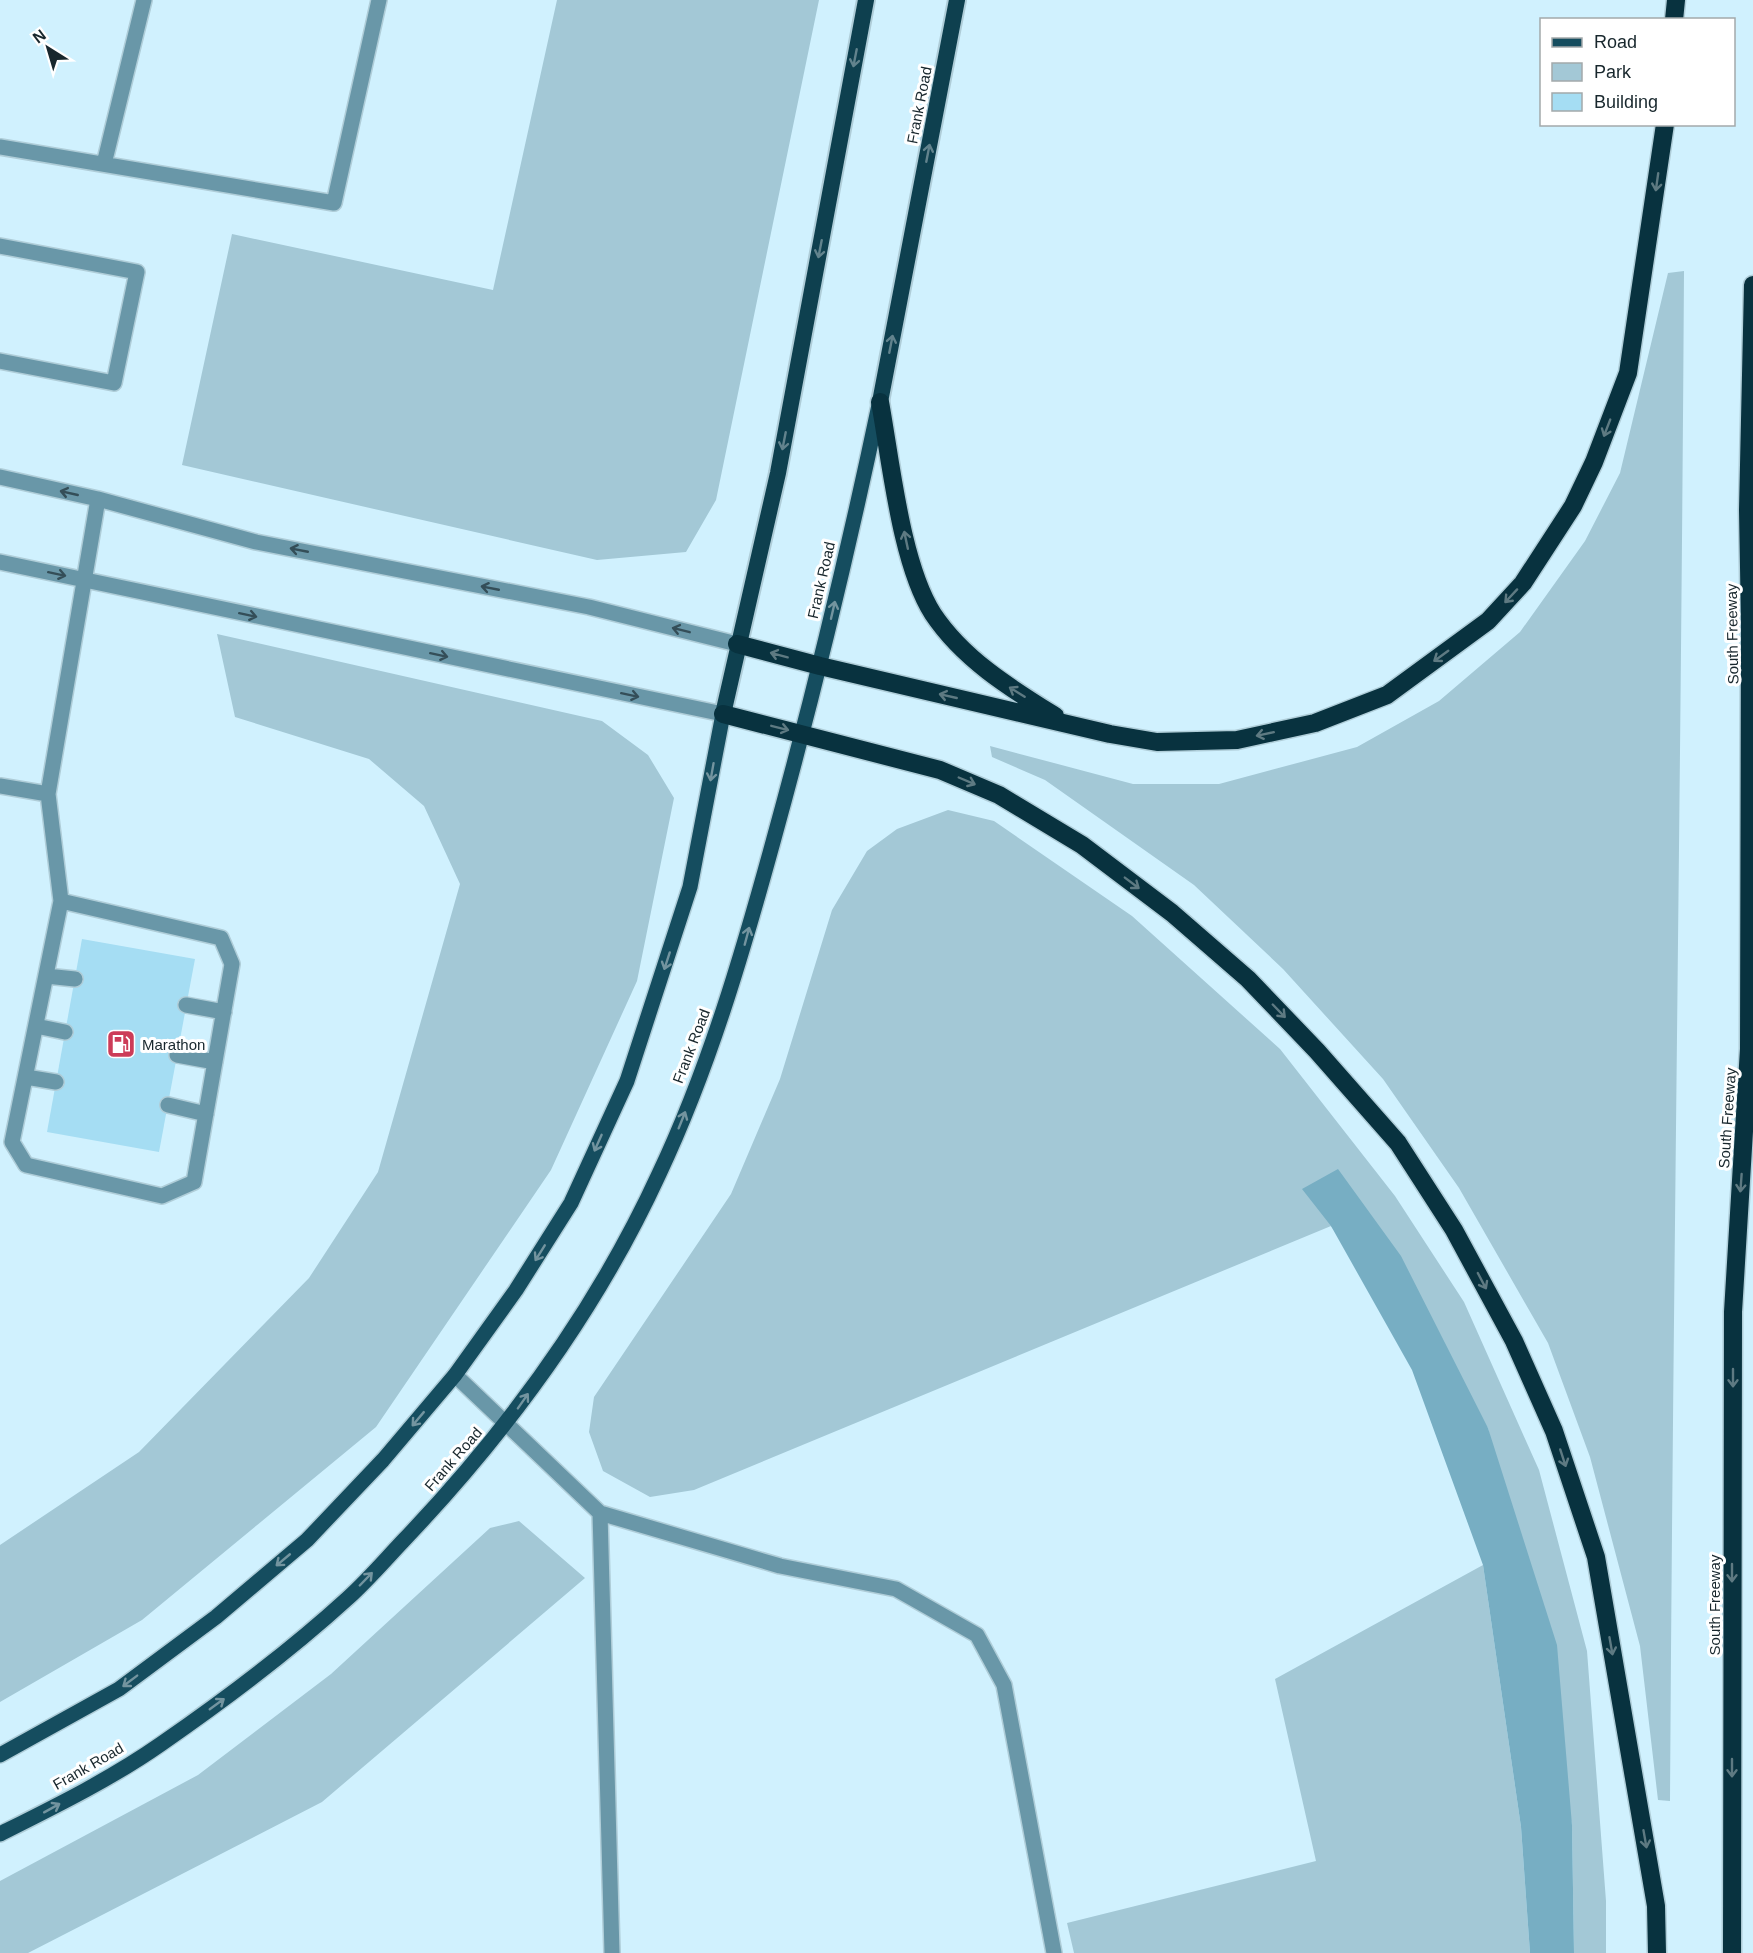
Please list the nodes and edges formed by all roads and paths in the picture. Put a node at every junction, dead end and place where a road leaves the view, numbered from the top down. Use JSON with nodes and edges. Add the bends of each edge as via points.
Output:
{"nodes":[{"id":1,"x":144,"y":0,"type":"edge"},
{"id":2,"x":379,"y":0,"type":"edge"},
{"id":3,"x":866,"y":0,"type":"edge"},
{"id":4,"x":957,"y":0,"type":"edge"},
{"id":5,"x":1676,"y":0,"type":"edge"},
{"id":6,"x":1674,"y":18,"type":"edge"},
{"id":7,"x":1665,"y":126,"type":"edge"},
{"id":8,"x":0,"y":147,"type":"edge"},
{"id":9,"x":104,"y":164,"type":"junction"},
{"id":10,"x":0,"y":246,"type":"edge"},
{"id":11,"x":1753,"y":285,"type":"edge"},
{"id":12,"x":0,"y":361,"type":"edge"},
{"id":13,"x":880,"y":402,"type":"junction"},
{"id":14,"x":0,"y":477,"type":"edge"},
{"id":15,"x":98,"y":499,"type":"junction"},
{"id":16,"x":0,"y":562,"type":"edge"},
{"id":17,"x":86,"y":580,"type":"junction"},
{"id":18,"x":737,"y":644,"type":"junction"},
{"id":19,"x":820,"y":666,"type":"junction"},
{"id":20,"x":723,"y":714,"type":"junction"},
{"id":21,"x":1067,"y":723,"type":"junction"},
{"id":22,"x":803,"y":733,"type":"junction"},
{"id":23,"x":0,"y":786,"type":"edge"},
{"id":24,"x":48,"y":794,"type":"junction"},
{"id":25,"x":62,"y":901,"type":"junction"},
{"id":26,"x":46,"y":976,"type":"junction"},
{"id":27,"x":75,"y":980,"type":"dead end"},
{"id":28,"x":186,"y":1005,"type":"dead end"},
{"id":29,"x":224,"y":1012,"type":"junction"},
{"id":30,"x":36,"y":1026,"type":"junction"},
{"id":31,"x":65,"y":1032,"type":"dead end"},
{"id":32,"x":177,"y":1055,"type":"dead end"},
{"id":33,"x":215,"y":1062,"type":"junction"},
{"id":34,"x":26,"y":1077,"type":"junction"},
{"id":35,"x":56,"y":1082,"type":"dead end"},
{"id":36,"x":168,"y":1105,"type":"dead end"},
{"id":37,"x":206,"y":1114,"type":"junction"},
{"id":38,"x":6,"y":1141,"type":"edge"},
{"id":39,"x":455,"y":1375,"type":"junction"},
{"id":40,"x":506,"y":1425,"type":"junction"},
{"id":41,"x":600,"y":1513,"type":"junction"},
{"id":42,"x":0,"y":1755,"type":"edge"},
{"id":43,"x":0,"y":1834,"type":"edge"},
{"id":44,"x":612,"y":1953,"type":"edge"},
{"id":45,"x":1054,"y":1953,"type":"edge"},
{"id":46,"x":1657,"y":1953,"type":"edge"},
{"id":47,"x":1732,"y":1953,"type":"edge"}],
"edges":[{"from":1,"to":9,"type":"lane"},
{"from":2,"to":9,"type":"lane","via":[[334,202]]},
{"from":3,"to":18,"type":"highway","one_way":true,"via":[[778,473]]},
{"from":13,"to":4,"type":"highway","name":"Frank Road","one_way":true},
{"from":5,"to":6,"type":"highway"},
{"from":7,"to":21,"type":"highway","one_way":true,"via":[[1628,373],[1573,506],[1523,583],[1488,621],[1387,695],[1314,723],[1237,740],[1157,742]]},
{"from":8,"to":9,"type":"lane"},
{"from":10,"to":12,"type":"lane","via":[[137,272],[114,383]]},
{"from":11,"to":47,"type":"highway","name":"South Freeway","one_way":true,"via":[[1748,510],[1749,1049],[1733,1312]]},
{"from":19,"to":13,"type":"main road","name":"Frank Road","one_way":true},
{"from":21,"to":13,"type":"highway","one_way":true,"via":[[1005,685],[971,657],[934,615],[915,578]]},
{"from":15,"to":14,"type":"lane","one_way":true},
{"from":15,"to":17,"type":"lane"},
{"from":18,"to":15,"type":"lane","one_way":true,"via":[[589,607],[256,542]]},
{"from":16,"to":17,"type":"lane","one_way":true},
{"from":17,"to":20,"type":"lane","one_way":true},
{"from":17,"to":24,"type":"lane"},
{"from":19,"to":18,"type":"highway","one_way":true},
{"from":18,"to":20,"type":"highway"},
{"from":21,"to":19,"type":"highway","one_way":true},
{"from":19,"to":22,"type":"main road","name":"Frank Road"},
{"from":20,"to":22,"type":"highway","one_way":true},
{"from":20,"to":39,"type":"main road","one_way":true,"via":[[690,887],[627,1081],[571,1203],[516,1290]]},
{"from":40,"to":22,"type":"main road","name":"Frank Road","one_way":true,"via":[[568,1337],[623,1246],[660,1174],[735,978]]},
{"from":22,"to":46,"type":"highway","one_way":true,"via":[[940,770],[999,795],[1082,845],[1172,913],[1248,979],[1398,1143],[1454,1230],[1514,1341],[1554,1431],[1596,1557],[1656,1906]]},
{"from":23,"to":24,"type":"lane"},
{"from":24,"to":25,"type":"lane"},
{"from":25,"to":26,"type":"lane"},
{"from":25,"to":29,"type":"lane","via":[[221,938],[232,964]]},
{"from":26,"to":27,"type":"lane"},
{"from":26,"to":30,"type":"lane"},
{"from":28,"to":29,"type":"lane"},
{"from":29,"to":33,"type":"lane"},
{"from":30,"to":31,"type":"lane"},
{"from":30,"to":34,"type":"lane"},
{"from":32,"to":33,"type":"lane"},
{"from":33,"to":37,"type":"lane"},
{"from":34,"to":35,"type":"lane"},
{"from":34,"to":38,"type":"lane"},
{"from":36,"to":37,"type":"lane"},
{"from":37,"to":38,"type":"lane","via":[[194,1182],[162,1196],[26,1165]]},
{"from":39,"to":40,"type":"lane"},
{"from":39,"to":42,"type":"main road","one_way":true,"via":[[383,1460],[307,1540],[216,1617],[119,1689]]},
{"from":40,"to":41,"type":"lane"},
{"from":43,"to":40,"type":"main road","name":"Frank Road","one_way":true,"via":[[157,1747],[257,1675],[350,1596]]},
{"from":41,"to":44,"type":"lane"},
{"from":41,"to":45,"type":"lane","via":[[780,1566],[896,1588],[977,1635],[1004,1685]]}]}
